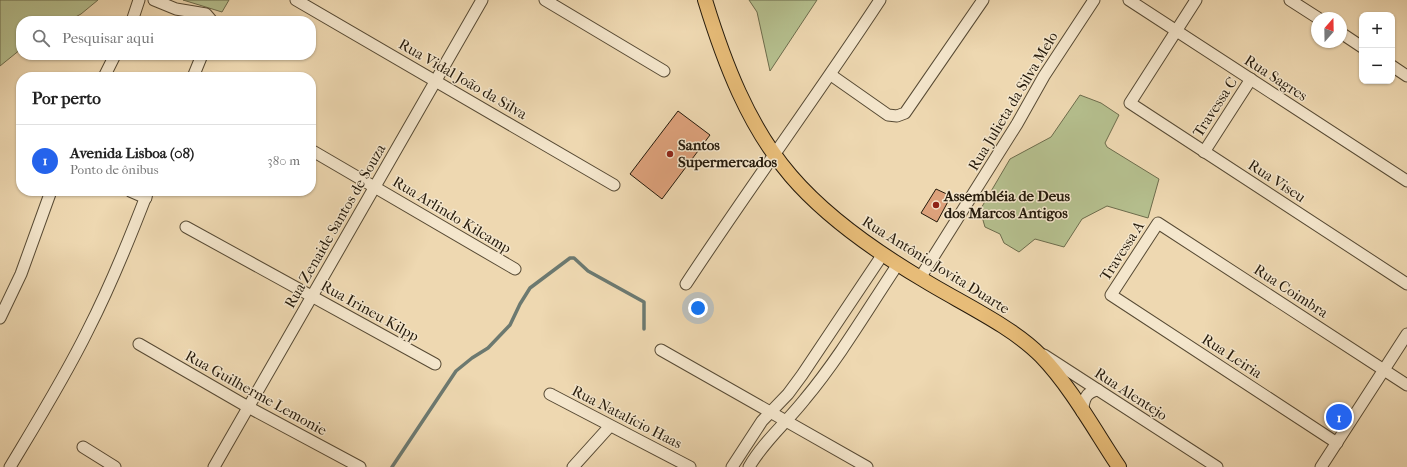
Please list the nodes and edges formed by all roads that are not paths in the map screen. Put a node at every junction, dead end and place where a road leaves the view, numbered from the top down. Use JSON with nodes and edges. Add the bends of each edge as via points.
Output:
{"nodes":[{"id":1,"x":139,"y":0,"type":"edge"},
{"id":2,"x":154,"y":0,"type":"edge"},
{"id":3,"x":296,"y":0,"type":"edge"},
{"id":4,"x":482,"y":0,"type":"edge"},
{"id":5,"x":545,"y":0,"type":"edge"},
{"id":6,"x":705,"y":0,"type":"edge"},
{"id":7,"x":880,"y":0,"type":"edge"},
{"id":8,"x":983,"y":0,"type":"edge"},
{"id":9,"x":1094,"y":0,"type":"edge"},
{"id":10,"x":1129,"y":0,"type":"edge"},
{"id":11,"x":1196,"y":0,"type":"edge"},
{"id":12,"x":1297,"y":2,"type":"edge"},
{"id":13,"x":1311,"y":13,"type":"edge"},
{"id":14,"x":134,"y":16,"type":"edge"},
{"id":15,"x":208,"y":16,"type":"edge"},
{"id":16,"x":1176,"y":31,"type":"junction"},
{"id":17,"x":1347,"y":37,"type":"edge"},
{"id":18,"x":1359,"y":45,"type":"edge"},
{"id":19,"x":112,"y":60,"type":"edge"},
{"id":20,"x":200,"y":60,"type":"edge"},
{"id":21,"x":1395,"y":68,"type":"edge"},
{"id":22,"x":664,"y":71,"type":"dead end"},
{"id":23,"x":106,"y":72,"type":"edge"},
{"id":24,"x":195,"y":72,"type":"edge"},
{"id":25,"x":831,"y":75,"type":"junction"},
{"id":26,"x":1407,"y":76,"type":"edge"},
{"id":27,"x":1251,"y":79,"type":"junction"},
{"id":28,"x":436,"y":81,"type":"junction"},
{"id":29,"x":1204,"y":152,"type":"junction"},
{"id":30,"x":316,"y":153,"type":"edge"},
{"id":31,"x":774,"y":154,"type":"junction"},
{"id":32,"x":1407,"y":181,"type":"edge"},
{"id":33,"x":614,"y":185,"type":"dead end"},
{"id":34,"x":374,"y":186,"type":"junction"},
{"id":35,"x":49,"y":196,"type":"edge"},
{"id":36,"x":147,"y":196,"type":"edge"},
{"id":37,"x":1158,"y":223,"type":"joint"},
{"id":38,"x":186,"y":228,"type":"dead end"},
{"id":39,"x":883,"y":254,"type":"junction"},
{"id":40,"x":898,"y":264,"type":"junction"},
{"id":41,"x":515,"y":270,"type":"dead end"},
{"id":42,"x":920,"y":278,"type":"junction"},
{"id":43,"x":686,"y":284,"type":"dead end"},
{"id":44,"x":1407,"y":284,"type":"edge"},
{"id":45,"x":1111,"y":295,"type":"joint"},
{"id":46,"x":311,"y":296,"type":"junction"},
{"id":47,"x":0,"y":318,"type":"edge"},
{"id":48,"x":1407,"y":334,"type":"edge"},
{"id":49,"x":139,"y":344,"type":"dead end"},
{"id":50,"x":1030,"y":346,"type":"junction"},
{"id":51,"x":661,"y":350,"type":"dead end"},
{"id":52,"x":435,"y":364,"type":"dead end"},
{"id":53,"x":1384,"y":370,"type":"junction"},
{"id":54,"x":1407,"y":385,"type":"edge"},
{"id":55,"x":1098,"y":390,"type":"junction"},
{"id":56,"x":550,"y":394,"type":"dead end"},
{"id":57,"x":248,"y":407,"type":"junction"},
{"id":58,"x":771,"y":412,"type":"junction"},
{"id":59,"x":1082,"y":412,"type":"junction"},
{"id":60,"x":786,"y":421,"type":"junction"},
{"id":61,"x":610,"y":426,"type":"junction"},
{"id":62,"x":1337,"y":443,"type":"junction"},
{"id":63,"x":83,"y":447,"type":"dead end"},
{"id":64,"x":10,"y":467,"type":"edge"},
{"id":65,"x":115,"y":467,"type":"edge"},
{"id":66,"x":214,"y":467,"type":"edge"},
{"id":67,"x":360,"y":467,"type":"edge"},
{"id":68,"x":573,"y":467,"type":"edge"},
{"id":69,"x":690,"y":467,"type":"edge"},
{"id":70,"x":732,"y":467,"type":"edge"},
{"id":71,"x":749,"y":467,"type":"edge"},
{"id":72,"x":867,"y":467,"type":"edge"},
{"id":73,"x":1119,"y":467,"type":"edge"},
{"id":74,"x":1216,"y":467,"type":"edge"},
{"id":75,"x":1321,"y":467,"type":"edge"}],
"edges":[{"from":1,"to":14,"type":"street"},
{"from":2,"to":15,"type":"street","via":[[176,9]]},
{"from":3,"to":28,"type":"street","name":"Rua Vidal João da Silva"},
{"from":4,"to":28,"type":"street","name":"Rua Zenaide Santos de Souza"},
{"from":5,"to":22,"type":"street"},
{"from":6,"to":31,"type":"main road","name":"Rua Antônio Jovita Duarte","via":[[737,87],[759,131]]},
{"from":7,"to":25,"type":"street"},
{"from":8,"to":25,"type":"street","via":[[905,113],[897,116],[888,115]]},
{"from":9,"to":42,"type":"street","name":"Rua Julieta da Silva Melo","via":[[1044,76],[1018,124]]},
{"from":10,"to":16,"type":"street","name":"Rua Sagres"},
{"from":11,"to":16,"type":"street"},
{"from":12,"to":13,"type":"street"},
{"from":16,"to":27,"type":"street","name":"Rua Sagres"},
{"from":16,"to":29,"type":"street","name":"Rua Viseu","via":[[1130,103]]},
{"from":17,"to":18,"type":"street"},
{"from":19,"to":23,"type":"street"},
{"from":20,"to":24,"type":"street"},
{"from":21,"to":26,"type":"street"},
{"from":25,"to":31,"type":"street"},
{"from":27,"to":29,"type":"street","name":"Travessa C"},
{"from":27,"to":32,"type":"street","name":"Rua Sagres"},
{"from":28,"to":33,"type":"street","name":"Rua Vidal João da Silva"},
{"from":28,"to":34,"type":"street","name":"Rua Zenaide Santos de Souza"},
{"from":29,"to":44,"type":"street","name":"Rua Viseu"},
{"from":30,"to":34,"type":"street","name":"Rua Arlindo Kilcamp"},
{"from":31,"to":39,"type":"main road","name":"Rua Antônio Jovita Duarte","via":[[791,176],[846,229]]},
{"from":31,"to":43,"type":"street","via":[[736,206]]},
{"from":34,"to":41,"type":"street","name":"Rua Arlindo Kilcamp"},
{"from":34,"to":46,"type":"street","name":"Rua Zenaide Santos de Souza"},
{"from":35,"to":47,"type":"street","via":[[21,274]]},
{"from":36,"to":64,"type":"street","via":[[88,332]]},
{"from":37,"to":45,"type":"street","name":"Travessa A"},
{"from":37,"to":53,"type":"street","name":"Rua Coimbra"},
{"from":38,"to":46,"type":"street","name":"Rua Irineu Kilpp"},
{"from":39,"to":40,"type":"main road","name":"Rua Antônio Jovita Duarte"},
{"from":39,"to":58,"type":"street","via":[[802,375]]},
{"from":40,"to":42,"type":"main road","name":"Rua Antônio Jovita Duarte"},
{"from":40,"to":60,"type":"street","via":[[821,379]]},
{"from":42,"to":50,"type":"main road","name":"Rua Antônio Jovita Duarte"},
{"from":45,"to":62,"type":"street","name":"Rua Leiria"},
{"from":46,"to":52,"type":"street","name":"Rua Irineu Kilpp"},
{"from":46,"to":57,"type":"street","name":"Rua Zenaide Santos de Souza"},
{"from":48,"to":53,"type":"street"},
{"from":49,"to":57,"type":"street","name":"Rua Guilherme Lemonie"},
{"from":50,"to":55,"type":"street","name":"Rua Alentejo"},
{"from":50,"to":59,"type":"main road","name":"Rua Antônio Jovita Duarte","via":[[1046,362]]},
{"from":51,"to":58,"type":"street"},
{"from":53,"to":54,"type":"street","name":"Rua Coimbra"},
{"from":53,"to":62,"type":"street"},
{"from":55,"to":59,"type":"street","via":[[1092,391],[1085,398]]},
{"from":55,"to":74,"type":"street","name":"Rua Alentejo"},
{"from":56,"to":61,"type":"street","name":"Rua Natalício Haas"},
{"from":57,"to":66,"type":"street","name":"Rua Zenaide Santos de Souza"},
{"from":57,"to":67,"type":"street","name":"Rua Guilherme Lemonie"},
{"from":58,"to":60,"type":"street"},
{"from":58,"to":70,"type":"street","via":[[758,426]]},
{"from":59,"to":73,"type":"main road","name":"Rua Antônio Jovita Duarte"},
{"from":60,"to":71,"type":"street","via":[[775,431]]},
{"from":60,"to":72,"type":"street"},
{"from":61,"to":68,"type":"street"},
{"from":61,"to":69,"type":"street","name":"Rua Natalício Haas"},
{"from":62,"to":75,"type":"street"},
{"from":63,"to":65,"type":"street"}]}
